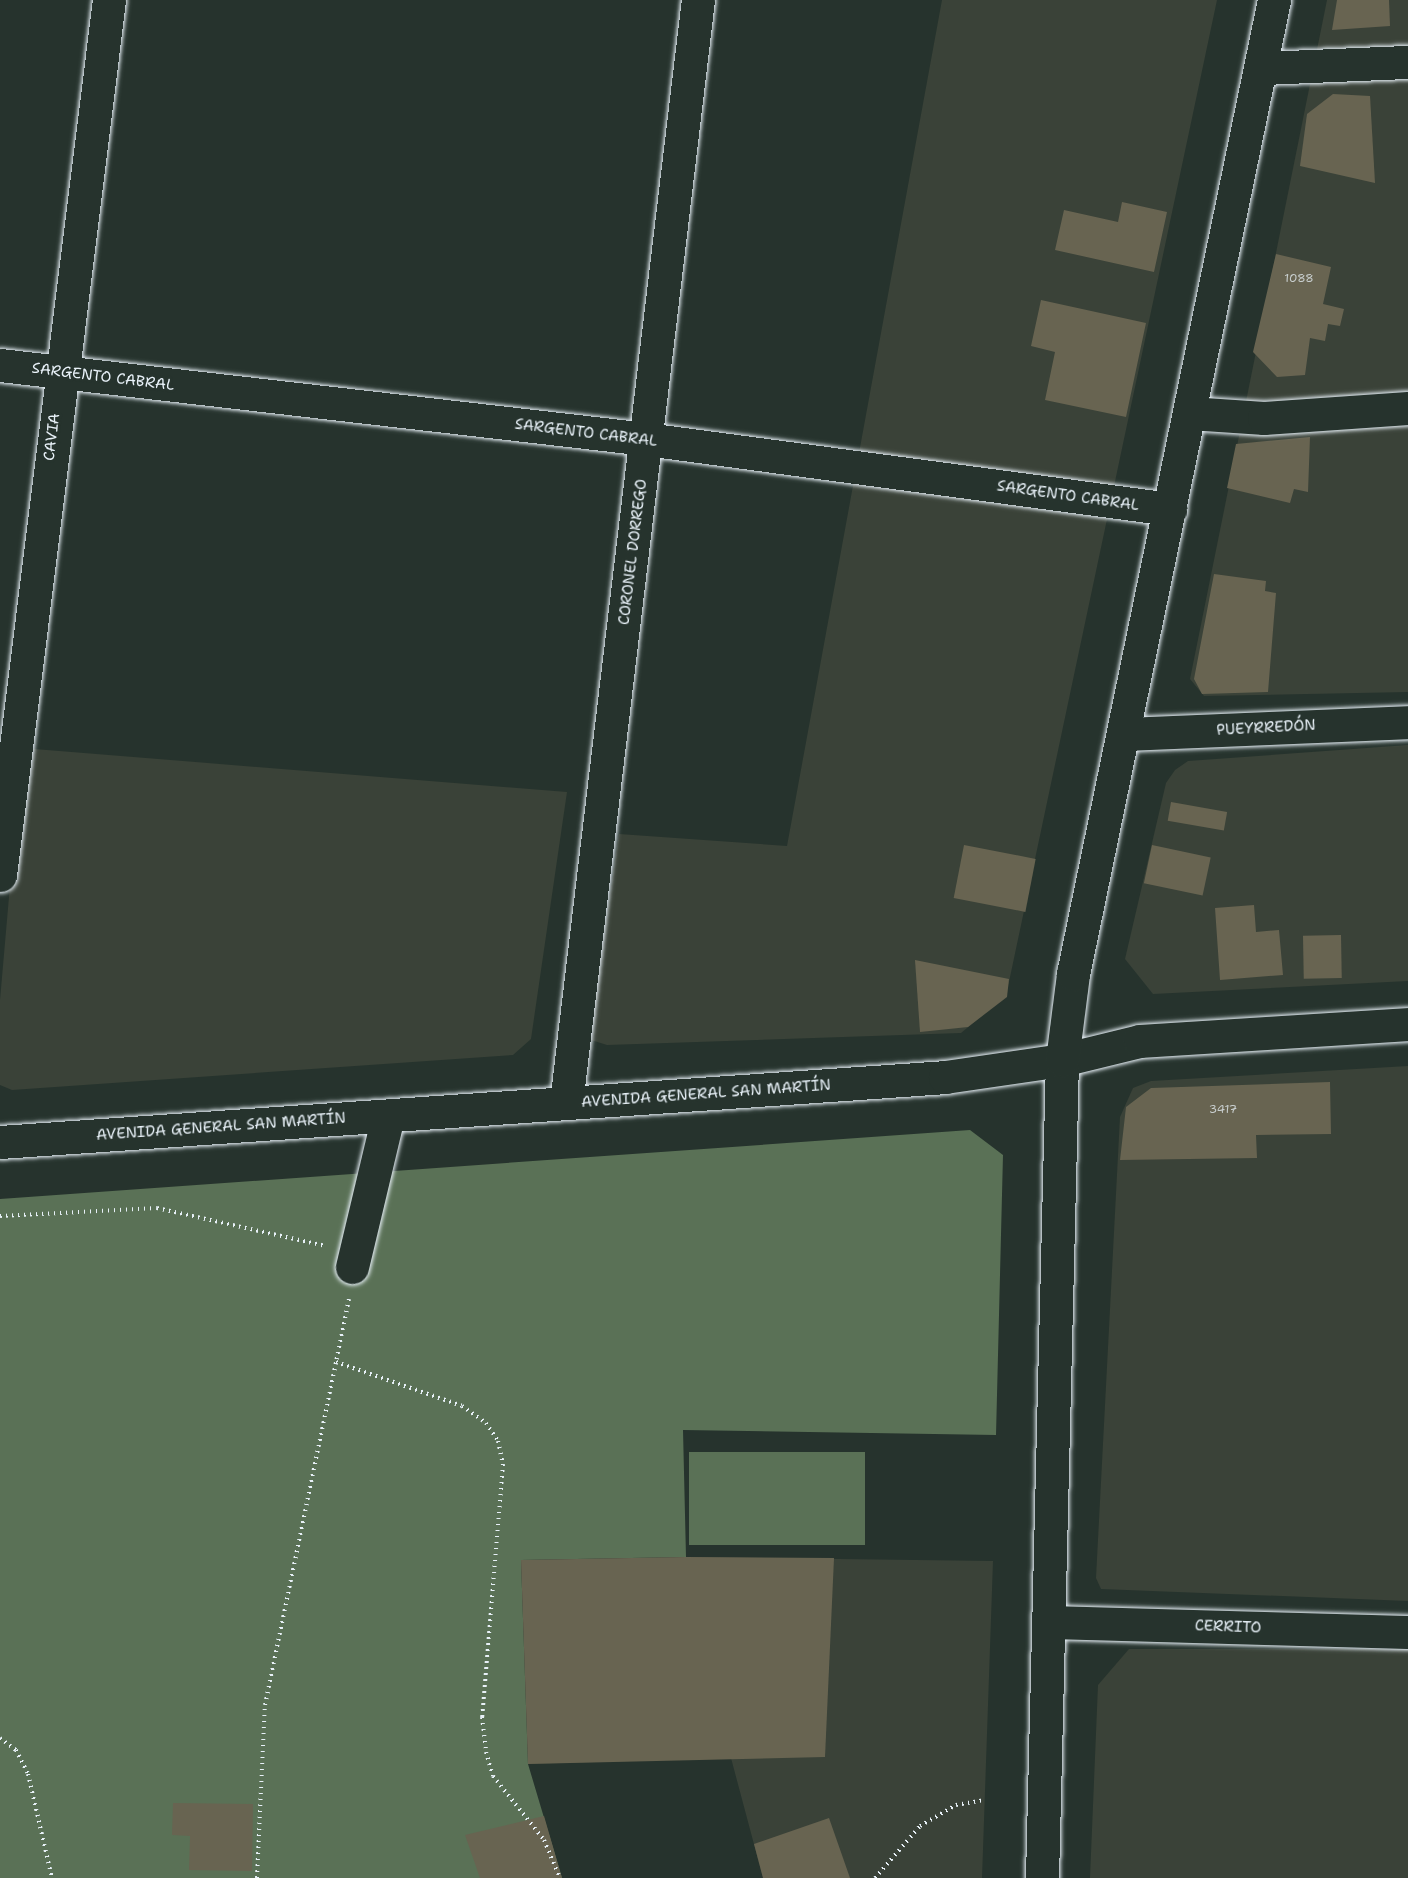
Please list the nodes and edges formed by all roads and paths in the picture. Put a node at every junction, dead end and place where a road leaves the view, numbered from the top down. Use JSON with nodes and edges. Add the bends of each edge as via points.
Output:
{"nodes":[{"id":1,"x":109,"y":0,"type":"edge"},
{"id":2,"x":698,"y":0,"type":"edge"},
{"id":3,"x":1274,"y":0,"type":"edge"},
{"id":4,"x":1408,"y":62,"type":"edge"},
{"id":5,"x":1263,"y":68,"type":"junction"},
{"id":6,"x":0,"y":365,"type":"edge"},
{"id":7,"x":59,"y":372,"type":"junction"},
{"id":8,"x":1408,"y":408,"type":"edge"},
{"id":9,"x":1188,"y":413,"type":"junction"},
{"id":10,"x":646,"y":439,"type":"junction"},
{"id":11,"x":1170,"y":509,"type":"junction"},
{"id":12,"x":1408,"y":722,"type":"edge"},
{"id":13,"x":1124,"y":734,"type":"junction"},
{"id":14,"x":0,"y":875,"type":"edge"},
{"id":15,"x":1408,"y":1024,"type":"edge"},
{"id":16,"x":1062,"y":1060,"type":"junction"},
{"id":17,"x":566,"y":1103,"type":"junction"},
{"id":18,"x":388,"y":1116,"type":"junction"},
{"id":19,"x":0,"y":1142,"type":"edge"},
{"id":20,"x":0,"y":1216,"type":"edge"},
{"id":21,"x":352,"y":1267,"type":"junction"},
{"id":22,"x":336,"y":1362,"type":"junction"},
{"id":23,"x":1049,"y":1622,"type":"junction"},
{"id":24,"x":1408,"y":1632,"type":"edge"},
{"id":25,"x":0,"y":1738,"type":"edge"},
{"id":26,"x":984,"y":1800,"type":"dead end"},
{"id":27,"x":52,"y":1878,"type":"edge"},
{"id":28,"x":257,"y":1878,"type":"edge"},
{"id":29,"x":560,"y":1878,"type":"edge"},
{"id":30,"x":875,"y":1878,"type":"edge"},
{"id":31,"x":1042,"y":1878,"type":"edge"}],
"edges":[{"from":1,"to":7,"type":"main road","name":"CAVIA"},
{"from":2,"to":10,"type":"main road","name":"CORONEL DORREGO"},
{"from":3,"to":5,"type":"main road"},
{"from":4,"to":5,"type":"main road"},
{"from":5,"to":9,"type":"main road"},
{"from":6,"to":7,"type":"main road","name":"SARGENTO CABRAL"},
{"from":7,"to":10,"type":"main road","name":"SARGENTO CABRAL"},
{"from":7,"to":14,"type":"main road","name":"CAVIA"},
{"from":8,"to":9,"type":"main road","via":[[1264,418]]},
{"from":9,"to":11,"type":"main road"},
{"from":10,"to":11,"type":"main road","name":"SARGENTO CABRAL"},
{"from":10,"to":17,"type":"main road","name":"CORONEL DORREGO"},
{"from":11,"to":13,"type":"main road"},
{"from":12,"to":13,"type":"main road","name":"PUEYRREDÓN"},
{"from":13,"to":16,"type":"main road","via":[[1073,974]]},
{"from":15,"to":16,"type":"main road","name":"AVENIDA GENERAL SAN MARTÍN","via":[[1140,1041]]},
{"from":16,"to":17,"type":"main road","name":"AVENIDA GENERAL SAN MARTÍN","via":[[945,1077]]},
{"from":16,"to":23,"type":"main road"},
{"from":17,"to":18,"type":"main road","name":"AVENIDA GENERAL SAN MARTÍN"},
{"from":18,"to":19,"type":"main road","name":"AVENIDA GENERAL SAN MARTÍN"},
{"from":18,"to":21,"type":"main road"},
{"from":20,"to":21,"type":"path","via":[[185,1210],[338,1249]]},
{"from":21,"to":22,"type":"path"},
{"from":22,"to":28,"type":"path","via":[[265,1705]]},
{"from":22,"to":29,"type":"path","via":[[462,1406],[486,1423],[498,1441],[503,1464],[482,1717],[486,1752],[493,1776],[544,1840]]},
{"from":23,"to":24,"type":"main road","name":"CERRITO"},
{"from":23,"to":31,"type":"main road"},
{"from":25,"to":27,"type":"path","via":[[15,1750],[28,1774]]},
{"from":26,"to":30,"type":"path","via":[[956,1805],[920,1826]]}]}
